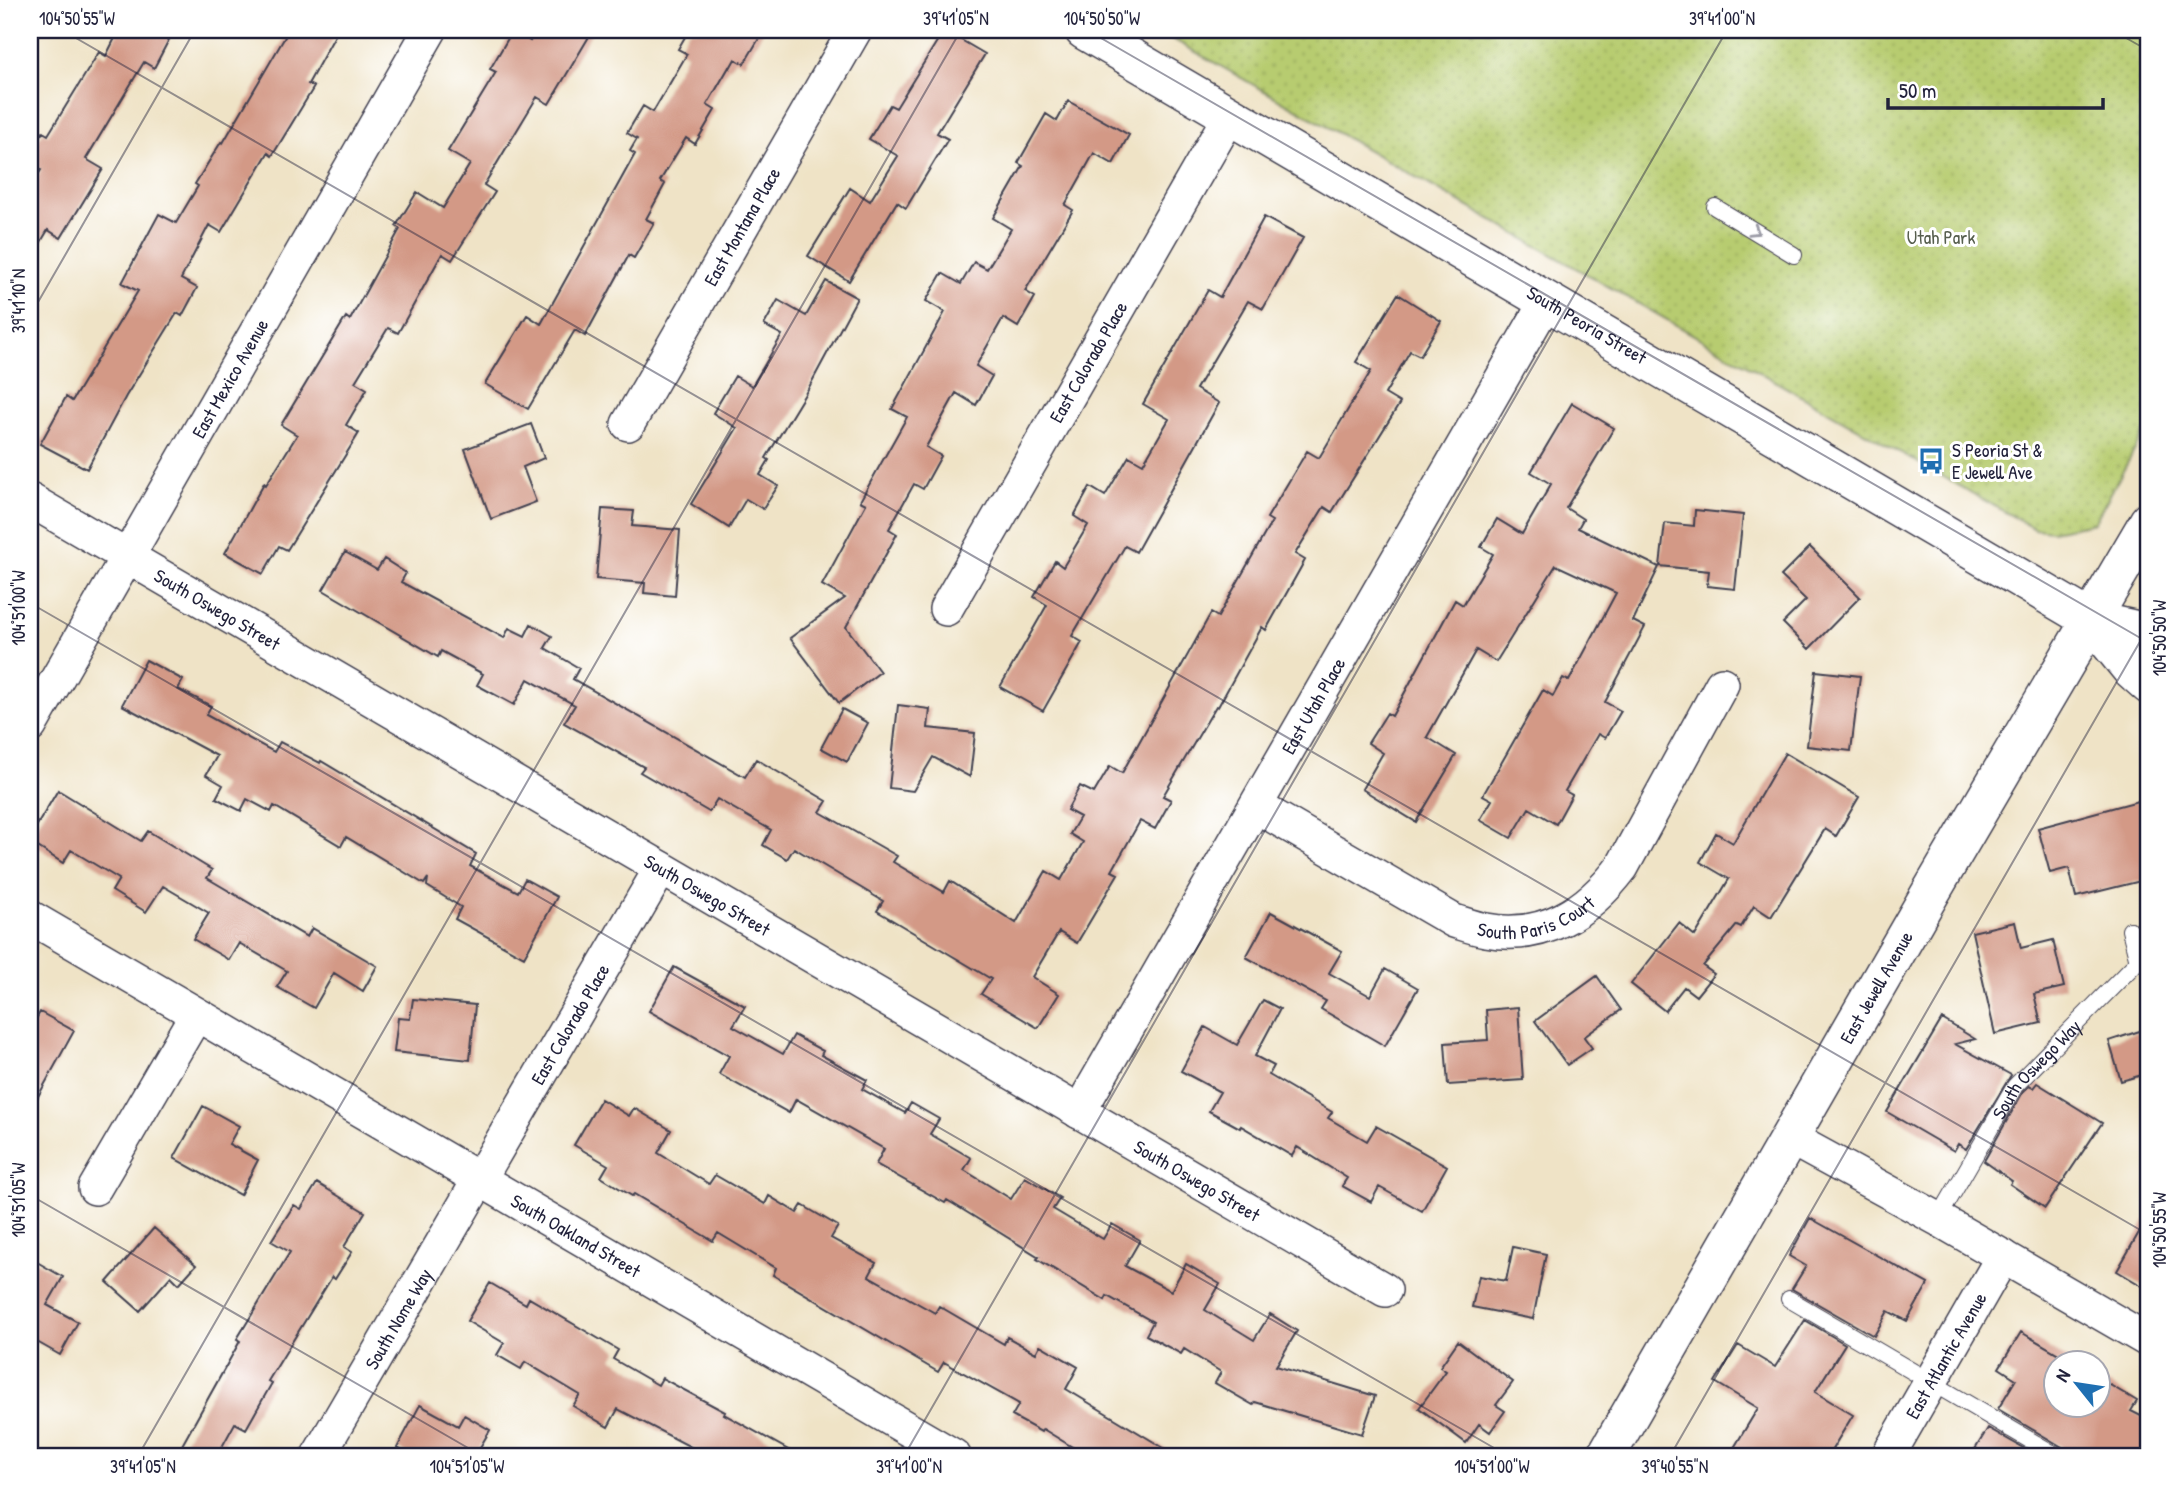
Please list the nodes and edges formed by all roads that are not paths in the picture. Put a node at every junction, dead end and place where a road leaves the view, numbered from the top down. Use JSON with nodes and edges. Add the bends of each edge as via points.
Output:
{"nodes":[{"id":1,"x":430,"y":30,"type":"edge"},
{"id":2,"x":855,"y":30,"type":"edge"},
{"id":3,"x":1084,"y":30,"type":"edge"},
{"id":4,"x":1230,"y":115,"type":"junction"},
{"id":5,"x":1715,"y":207,"type":"dead end"},
{"id":6,"x":1794,"y":255,"type":"dead end"},
{"id":7,"x":1547,"y":300,"type":"junction"},
{"id":8,"x":628,"y":424,"type":"dead end"},
{"id":9,"x":30,"y":500,"type":"edge"},
{"id":10,"x":2149,"y":521,"type":"edge"},
{"id":11,"x":127,"y":557,"type":"junction"},
{"id":12,"x":946,"y":609,"type":"dead end"},
{"id":13,"x":2091,"y":620,"type":"junction"},
{"id":14,"x":2149,"y":633,"type":"edge"},
{"id":15,"x":1722,"y":684,"type":"dead end"},
{"id":16,"x":2149,"y":685,"type":"edge"},
{"id":17,"x":30,"y":726,"type":"edge"},
{"id":18,"x":1256,"y":806,"type":"junction"},
{"id":19,"x":662,"y":868,"type":"junction"},
{"id":20,"x":30,"y":917,"type":"edge"},
{"id":21,"x":2130,"y":930,"type":"dead end"},
{"id":22,"x":197,"y":1015,"type":"junction"},
{"id":23,"x":1079,"y":1112,"type":"junction"},
{"id":24,"x":1790,"y":1138,"type":"junction"},
{"id":25,"x":480,"y":1180,"type":"junction"},
{"id":26,"x":95,"y":1188,"type":"dead end"},
{"id":27,"x":1938,"y":1219,"type":"junction"},
{"id":28,"x":2003,"y":1256,"type":"junction"},
{"id":29,"x":1385,"y":1290,"type":"dead end"},
{"id":30,"x":1790,"y":1299,"type":"dead end"},
{"id":31,"x":2149,"y":1341,"type":"edge"},
{"id":32,"x":1930,"y":1383,"type":"junction"},
{"id":33,"x":318,"y":1456,"type":"edge"},
{"id":34,"x":954,"y":1456,"type":"edge"},
{"id":35,"x":1606,"y":1456,"type":"edge"},
{"id":36,"x":1888,"y":1456,"type":"edge"},
{"id":37,"x":2057,"y":1456,"type":"edge"}],
"edges":[{"from":1,"to":11,"type":"street","name":"East Mexico Avenue"},
{"from":2,"to":8,"type":"street","name":"East Montana Place"},
{"from":3,"to":4,"type":"main road","name":"South Peoria Street"},
{"from":4,"to":7,"type":"main road","name":"South Peoria Street"},
{"from":4,"to":12,"type":"street","name":"East Colorado Place"},
{"from":5,"to":6,"type":"lane","one_way":true},
{"from":7,"to":13,"type":"main road","name":"South Peoria Street"},
{"from":7,"to":18,"type":"street","name":"East Utah Place"},
{"from":9,"to":11,"type":"street","name":"South Oswego Street"},
{"from":10,"to":13,"type":"main road","name":"East Jewell Avenue"},
{"from":11,"to":17,"type":"street","name":"East Mexico Avenue"},
{"from":11,"to":19,"type":"street","name":"South Oswego Street"},
{"from":13,"to":14,"type":"main road","name":"South Peoria Street"},
{"from":13,"to":16,"type":"main road","name":"South Peoria Street"},
{"from":13,"to":24,"type":"main road","name":"East Jewell Avenue"},
{"from":15,"to":18,"type":"street","name":"South Paris Court","via":[[1622,867],[1579,912],[1554,924],[1521,932],[1487,930],[1454,921]]},
{"from":18,"to":23,"type":"street","name":"East Utah Place"},
{"from":19,"to":23,"type":"street","name":"South Oswego Street"},
{"from":19,"to":25,"type":"street","name":"East Colorado Place"},
{"from":20,"to":22,"type":"street","name":"South Oakland Street"},
{"from":21,"to":27,"type":"lane","name":"South Oswego Way","via":[[2138,961],[2015,1086]]},
{"from":22,"to":25,"type":"street","name":"South Oakland Street"},
{"from":22,"to":26,"type":"street"},
{"from":23,"to":29,"type":"street","name":"South Oswego Street"},
{"from":24,"to":27,"type":"street"},
{"from":24,"to":35,"type":"main road","name":"East Jewell Avenue"},
{"from":25,"to":33,"type":"street","name":"South Nome Way"},
{"from":25,"to":34,"type":"street","name":"South Oakland Street"},
{"from":27,"to":28,"type":"street"},
{"from":28,"to":31,"type":"street"},
{"from":28,"to":32,"type":"street","name":"East Atlantic Avenue"},
{"from":30,"to":32,"type":"lane"},
{"from":32,"to":36,"type":"street","name":"East Atlantic Avenue"},
{"from":32,"to":37,"type":"lane"}]}
